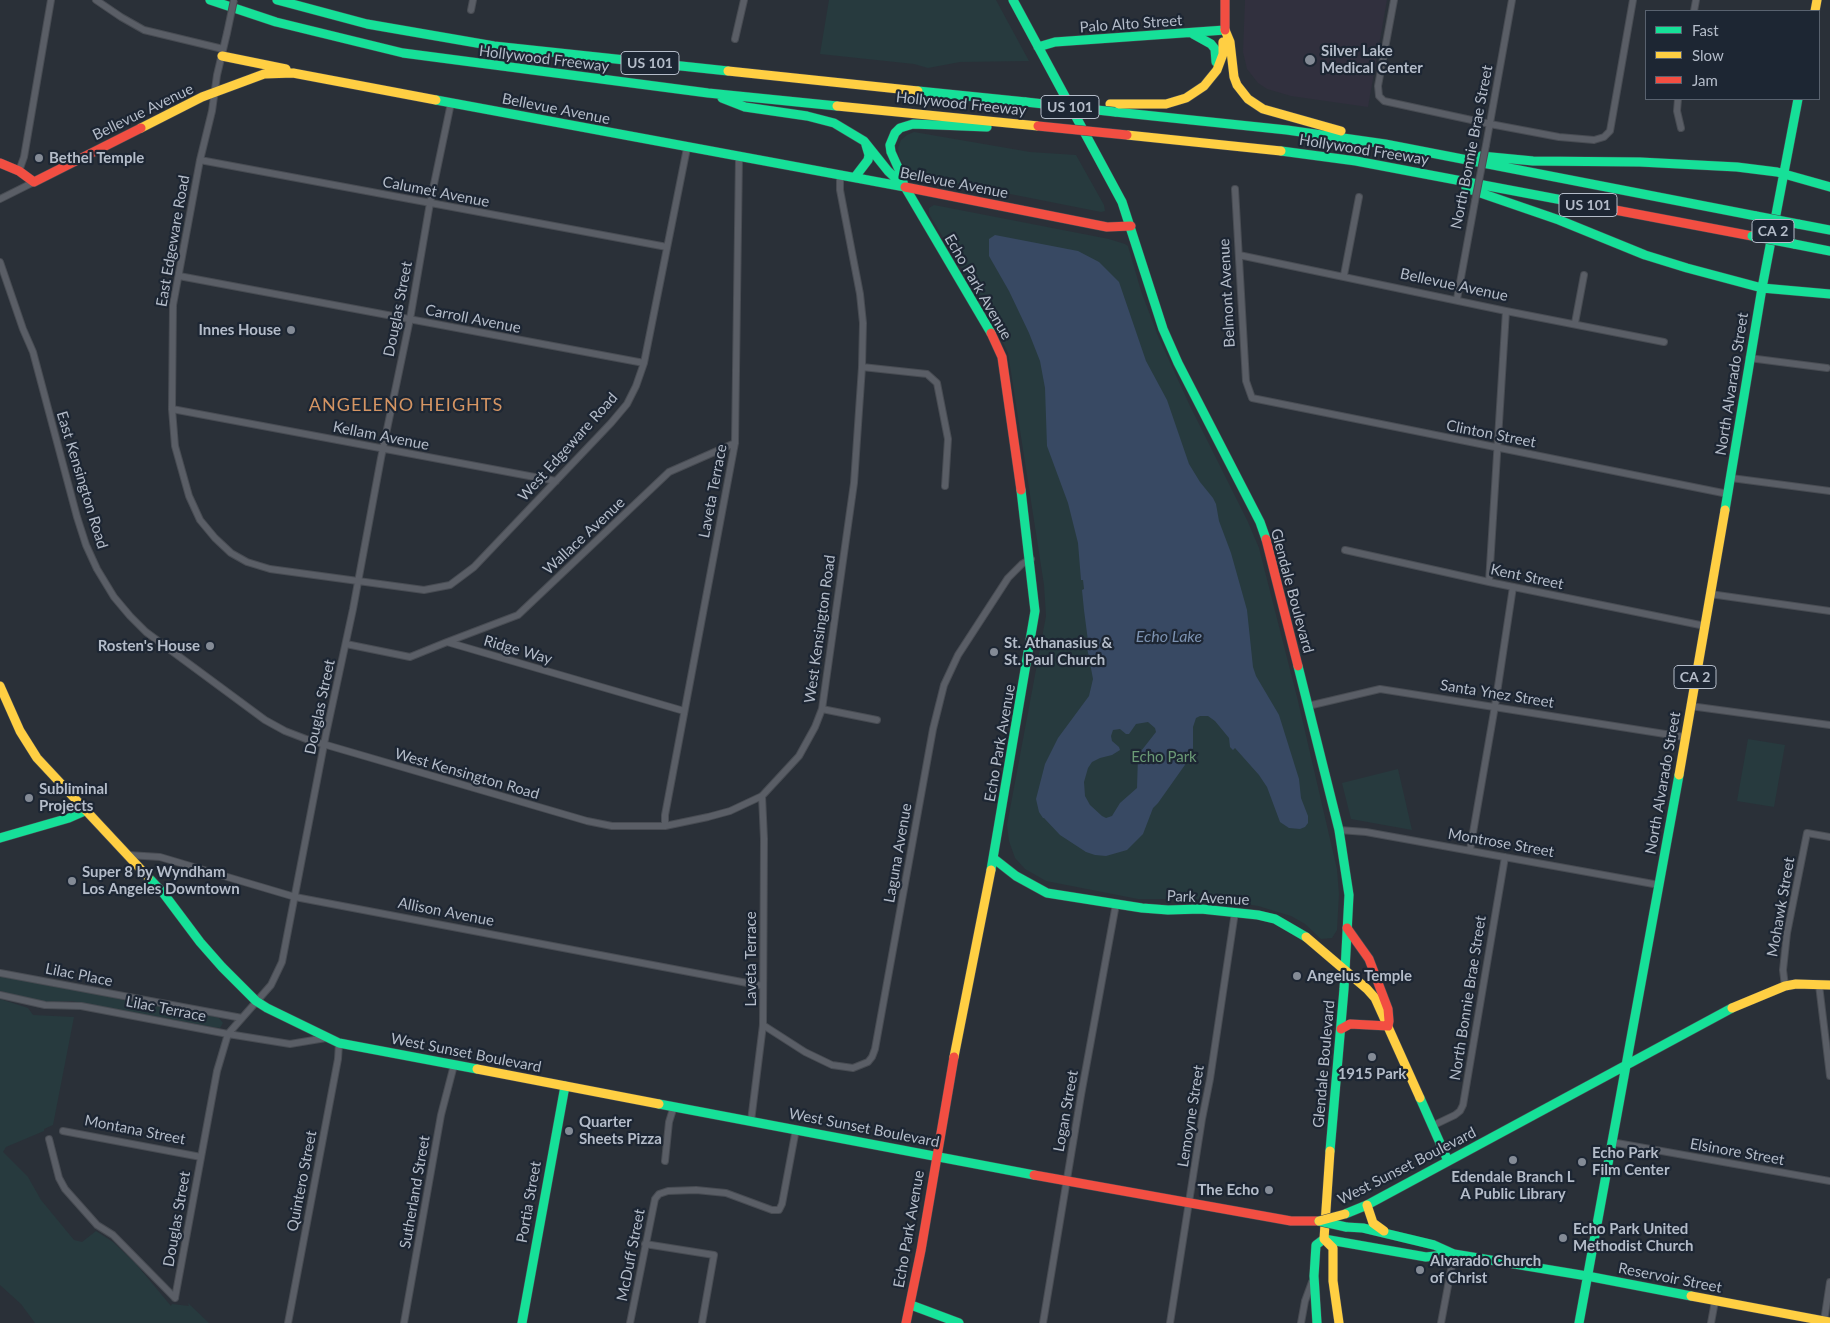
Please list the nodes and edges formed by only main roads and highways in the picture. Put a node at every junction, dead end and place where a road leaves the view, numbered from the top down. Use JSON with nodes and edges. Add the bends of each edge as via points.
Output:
{"nodes":[{"id":1,"x":210,"y":0,"type":"edge"},
{"id":2,"x":278,"y":0,"type":"edge"},
{"id":3,"x":1013,"y":0,"type":"edge"},
{"id":4,"x":1225,"y":0,"type":"edge"},
{"id":5,"x":1225,"y":30,"type":"junction"},
{"id":6,"x":1193,"y":34,"type":"junction"},
{"id":7,"x":1038,"y":47,"type":"junction"},
{"id":8,"x":223,"y":52,"type":"road end"},
{"id":9,"x":306,"y":74,"type":"junction"},
{"id":10,"x":1204,"y":86,"type":"junction"},
{"id":11,"x":708,"y":93,"type":"junction"},
{"id":12,"x":1798,"y":100,"type":"edge"},
{"id":13,"x":1026,"y":102,"type":"junction"},
{"id":14,"x":1038,"y":126,"type":"junction"},
{"id":15,"x":864,"y":142,"type":"junction"},
{"id":16,"x":1386,"y":144,"type":"junction"},
{"id":17,"x":1422,"y":151,"type":"junction"},
{"id":18,"x":0,"y":163,"type":"edge"},
{"id":19,"x":1424,"y":173,"type":"junction"},
{"id":20,"x":1784,"y":174,"type":"junction"},
{"id":21,"x":855,"y":178,"type":"junction"},
{"id":22,"x":905,"y":187,"type":"junction"},
{"id":23,"x":1830,"y":188,"type":"edge"},
{"id":24,"x":1131,"y":226,"type":"junction"},
{"id":25,"x":1830,"y":230,"type":"edge"},
{"id":26,"x":1830,"y":251,"type":"edge"},
{"id":27,"x":1762,"y":288,"type":"junction"},
{"id":28,"x":1830,"y":294,"type":"edge"},
{"id":29,"x":0,"y":686,"type":"edge"},
{"id":30,"x":85,"y":811,"type":"junction"},
{"id":31,"x":0,"y":838,"type":"edge"},
{"id":32,"x":993,"y":858,"type":"junction"},
{"id":33,"x":1347,"y":928,"type":"junction"},
{"id":34,"x":1345,"y":970,"type":"junction"},
{"id":35,"x":1830,"y":985,"type":"edge"},
{"id":36,"x":1388,"y":1026,"type":"junction"},
{"id":37,"x":1341,"y":1029,"type":"junction"},
{"id":38,"x":1627,"y":1065,"type":"junction"},
{"id":39,"x":565,"y":1086,"type":"junction"},
{"id":40,"x":936,"y":1156,"type":"junction"},
{"id":41,"x":1448,"y":1161,"type":"junction"},
{"id":42,"x":1367,"y":1205,"type":"junction"},
{"id":43,"x":1320,"y":1221,"type":"junction"},
{"id":44,"x":1388,"y":1234,"type":"junction"},
{"id":45,"x":1324,"y":1239,"type":"junction"},
{"id":46,"x":1454,"y":1254,"type":"junction"},
{"id":47,"x":1587,"y":1276,"type":"junction"},
{"id":48,"x":911,"y":1305,"type":"junction"},
{"id":49,"x":1827,"y":1322,"type":"edge"},
{"id":50,"x":522,"y":1323,"type":"edge"},
{"id":51,"x":906,"y":1323,"type":"edge"},
{"id":52,"x":959,"y":1323,"type":"edge"},
{"id":53,"x":1317,"y":1323,"type":"edge"},
{"id":54,"x":1338,"y":1323,"type":"edge"},
{"id":55,"x":1579,"y":1323,"type":"edge"}],
"edges":[{"from":1,"to":11,"type":"main road","name":"Hollywood Freeway","number":"US 101","via":[[276,22],[403,53]]},
{"from":2,"to":13,"type":"main road","name":"Hollywood Freeway","number":"US 101","via":[[375,26],[494,46]]},
{"from":3,"to":7,"type":"main road","name":"Glendale Boulevard"},
{"from":4,"to":5,"type":"main road"},
{"from":5,"to":6,"type":"main road","name":"Palo Alto Street"},
{"from":5,"to":10,"type":"main road","via":[[1221,62]]},
{"from":5,"to":16,"type":"main road","via":[[1237,85],[1255,104]]},
{"from":6,"to":7,"type":"main road","name":"Palo Alto Street","via":[[1055,42]]},
{"from":6,"to":10,"type":"main road","via":[[1211,44],[1217,56],[1214,71]]},
{"from":7,"to":24,"type":"main road","name":"Glendale Boulevard","via":[[1116,191]]},
{"from":8,"to":9,"type":"main road"},
{"from":9,"to":18,"type":"main road","name":"Bellevue Avenue","via":[[264,74],[215,92],[34,182]]},
{"from":9,"to":21,"type":"main road","name":"Bellevue Avenue"},
{"from":10,"to":13,"type":"main road","bridge":true,"via":[[1186,98],[1166,104]]},
{"from":11,"to":14,"type":"main road","name":"Hollywood Freeway","number":"US 101"},
{"from":11,"to":15,"type":"main road","via":[[745,107],[834,123]]},
{"from":12,"to":20,"type":"main road","name":"North Alvarado Street"},
{"from":13,"to":16,"type":"main road","name":"Hollywood Freeway","number":"US 101","bridge":true},
{"from":14,"to":19,"type":"main road","name":"Hollywood Freeway","number":"US 101","bridge":true,"via":[[1321,156]]},
{"from":14,"to":22,"type":"main road","via":[[913,124],[900,128],[890,145],[890,152]]},
{"from":15,"to":21,"type":"main road","via":[[869,156]]},
{"from":15,"to":22,"type":"main road"},
{"from":16,"to":17,"type":"main road","name":"Hollywood Freeway","number":"US 101"},
{"from":17,"to":20,"type":"main road","via":[[1533,161],[1706,165]]},
{"from":17,"to":25,"type":"main road","name":"Hollywood Freeway","number":"US 101","bridge":true},
{"from":19,"to":26,"type":"main road","name":"Hollywood Freeway","number":"US 101","bridge":true},
{"from":19,"to":27,"type":"main road","via":[[1535,211],[1645,255]]},
{"from":20,"to":23,"type":"main road"},
{"from":20,"to":27,"type":"main road","name":"North Alvarado Street","number":"CA 2"},
{"from":21,"to":22,"type":"main road","name":"Bellevue Avenue"},
{"from":22,"to":24,"type":"main road","name":"Bellevue Avenue","via":[[1107,227]]},
{"from":22,"to":32,"type":"main road","name":"Echo Park Avenue","via":[[993,336],[1002,358],[1031,559],[1034,626]]},
{"from":24,"to":33,"type":"main road","name":"Glendale Boulevard","via":[[1157,313],[1178,363],[1260,522],[1267,542],[1338,830],[1349,895]]},
{"from":27,"to":28,"type":"main road"},
{"from":27,"to":38,"type":"main road","name":"North Alvarado Street","number":"CA 2"},
{"from":29,"to":30,"type":"main road","name":"West Sunset Boulevard","via":[[29,746]]},
{"from":30,"to":31,"type":"main road"},
{"from":30,"to":39,"type":"main road","name":"West Sunset Boulevard","via":[[164,894],[213,958],[256,1001],[272,1012],[339,1043]]},
{"from":32,"to":34,"type":"main road","name":"Park Avenue","via":[[1016,876],[1047,892],[1116,904],[1234,912],[1275,919],[1306,937]]},
{"from":32,"to":40,"type":"main road","name":"Echo Park Avenue"},
{"from":33,"to":34,"type":"main road","name":"Glendale Boulevard"},
{"from":33,"to":36,"type":"main road","via":[[1369,959],[1388,1009]]},
{"from":34,"to":36,"type":"main road","name":"Park Avenue","via":[[1375,998]]},
{"from":34,"to":37,"type":"main road","name":"Glendale Boulevard"},
{"from":35,"to":38,"type":"main road","name":"West Sunset Boulevard","via":[[1785,986],[1744,1002]]},
{"from":36,"to":37,"type":"main road","via":[[1350,1024]]},
{"from":36,"to":41,"type":"main road","name":"Park Avenue"},
{"from":37,"to":45,"type":"main road","name":"Glendale Boulevard"},
{"from":38,"to":41,"type":"main road","name":"West Sunset Boulevard"},
{"from":38,"to":47,"type":"main road","name":"North Alvarado Street","number":"CA 2"},
{"from":39,"to":40,"type":"main road","name":"West Sunset Boulevard"},
{"from":39,"to":50,"type":"main road","name":"Portia Street"},
{"from":40,"to":43,"type":"main road","name":"West Sunset Boulevard","via":[[1290,1221]]},
{"from":40,"to":48,"type":"main road","name":"Echo Park Avenue"},
{"from":41,"to":42,"type":"main road","name":"West Sunset Boulevard"},
{"from":42,"to":43,"type":"main road","name":"West Sunset Boulevard","bridge":true},
{"from":42,"to":44,"type":"main road","via":[[1373,1223]]},
{"from":43,"to":44,"type":"main road","name":"Reservoir Street","bridge":true},
{"from":44,"to":46,"type":"main road","name":"Reservoir Street","via":[[1434,1245]]},
{"from":45,"to":46,"type":"main road","via":[[1426,1257]]},
{"from":45,"to":53,"type":"main road","name":"Glendale Boulevard","via":[[1316,1245]]},
{"from":45,"to":54,"type":"main road","name":"Glendale Boulevard","via":[[1333,1248]]},
{"from":46,"to":47,"type":"main road","name":"Reservoir Street"},
{"from":47,"to":49,"type":"main road","name":"Reservoir Street"},
{"from":47,"to":55,"type":"main road","name":"North Alvarado Street","number":"CA 2"},
{"from":48,"to":51,"type":"main road","name":"Echo Park Avenue"},
{"from":48,"to":52,"type":"main road"}]}
